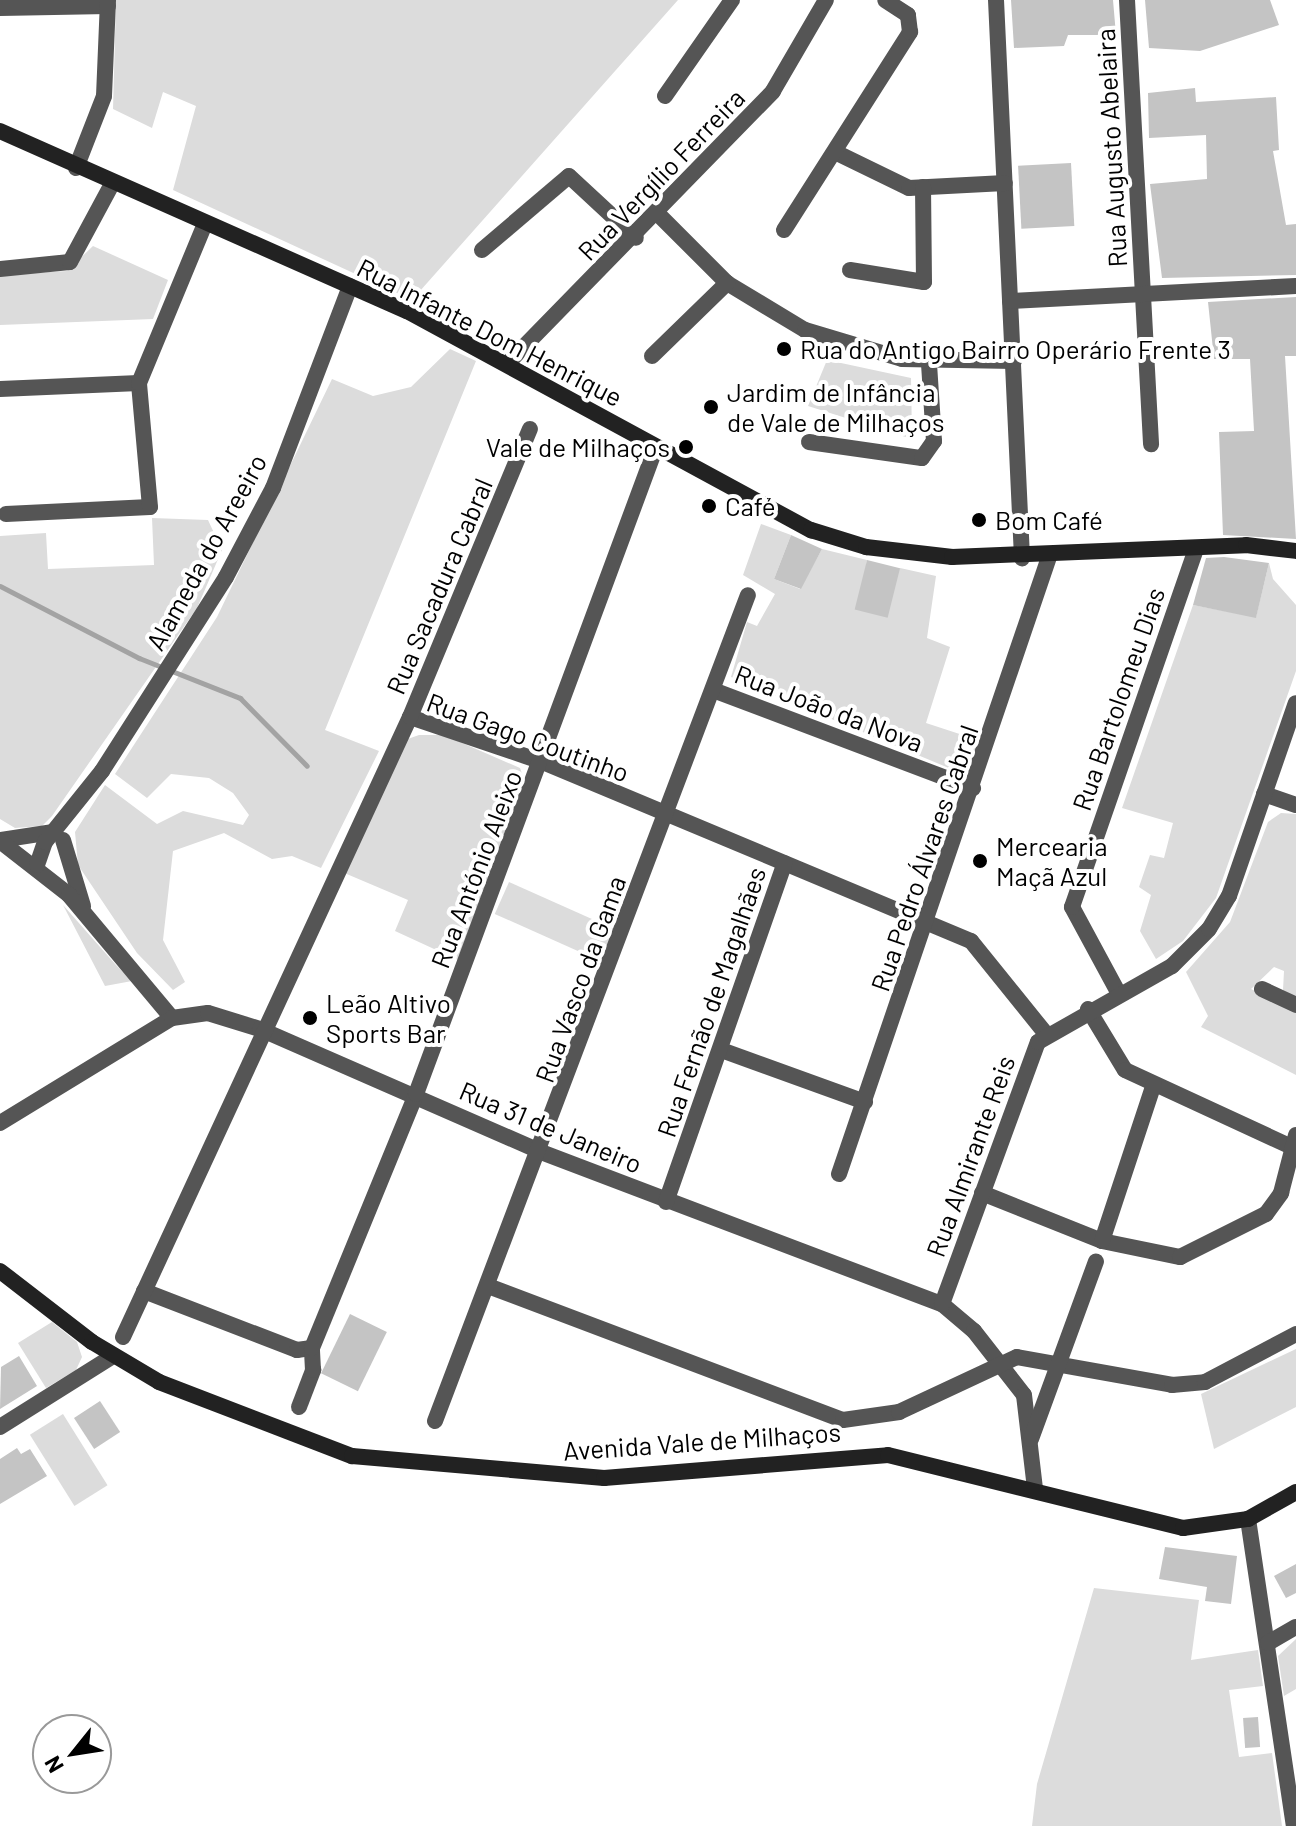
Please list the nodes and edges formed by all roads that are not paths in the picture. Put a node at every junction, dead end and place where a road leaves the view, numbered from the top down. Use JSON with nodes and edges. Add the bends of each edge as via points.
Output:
{"nodes":[{"id":1,"x":732,"y":0,"type":"edge"},
{"id":2,"x":826,"y":0,"type":"edge"},
{"id":3,"x":885,"y":0,"type":"edge"},
{"id":4,"x":996,"y":0,"type":"edge"},
{"id":5,"x":1127,"y":0,"type":"edge"},
{"id":6,"x":108,"y":3,"type":"edge"},
{"id":7,"x":0,"y":8,"type":"edge"},
{"id":8,"x":665,"y":96,"type":"dead end"},
{"id":9,"x":0,"y":131,"type":"edge"},
{"id":10,"x":837,"y":153,"type":"junction"},
{"id":11,"x":76,"y":168,"type":"junction"},
{"id":12,"x":1005,"y":183,"type":"junction"},
{"id":13,"x":112,"y":184,"type":"junction"},
{"id":14,"x":923,"y":187,"type":"junction"},
{"id":15,"x":659,"y":215,"type":"junction"},
{"id":16,"x":205,"y":224,"type":"junction"},
{"id":17,"x":784,"y":230,"type":"dead end"},
{"id":18,"x":636,"y":238,"type":"junction"},
{"id":19,"x":482,"y":250,"type":"dead end"},
{"id":20,"x":0,"y":269,"type":"edge"},
{"id":21,"x":850,"y":270,"type":"dead end"},
{"id":22,"x":727,"y":283,"type":"junction"},
{"id":23,"x":350,"y":286,"type":"junction"},
{"id":24,"x":1296,"y":286,"type":"edge"},
{"id":25,"x":1144,"y":293,"type":"junction"},
{"id":26,"x":1010,"y":301,"type":"junction"},
{"id":27,"x":652,"y":356,"type":"dead end"},
{"id":28,"x":1014,"y":361,"type":"junction"},
{"id":29,"x":929,"y":363,"type":"junction"},
{"id":30,"x":507,"y":364,"type":"junction"},
{"id":31,"x":139,"y":383,"type":"junction"},
{"id":32,"x":0,"y":389,"type":"edge"},
{"id":33,"x":530,"y":429,"type":"dead end"},
{"id":34,"x":809,"y":442,"type":"dead end"},
{"id":35,"x":1151,"y":444,"type":"dead end"},
{"id":36,"x":656,"y":447,"type":"junction"},
{"id":37,"x":6,"y":514,"type":"dead end"},
{"id":38,"x":1196,"y":549,"type":"junction"},
{"id":39,"x":1296,"y":551,"type":"edge"},
{"id":40,"x":1049,"y":557,"type":"junction"},
{"id":41,"x":1022,"y":558,"type":"junction"},
{"id":42,"x":748,"y":595,"type":"dead end"},
{"id":43,"x":713,"y":690,"type":"junction"},
{"id":44,"x":1296,"y":703,"type":"edge"},
{"id":45,"x":410,"y":717,"type":"junction"},
{"id":46,"x":543,"y":762,"type":"junction"},
{"id":47,"x":973,"y":788,"type":"junction"},
{"id":48,"x":1264,"y":794,"type":"junction"},
{"id":49,"x":1296,"y":805,"type":"edge"},
{"id":50,"x":665,"y":813,"type":"junction"},
{"id":51,"x":61,"y":831,"type":"junction"},
{"id":52,"x":0,"y":840,"type":"edge"},
{"id":53,"x":785,"y":863,"type":"junction"},
{"id":54,"x":37,"y":865,"type":"junction"},
{"id":55,"x":84,"y":912,"type":"junction"},
{"id":56,"x":929,"y":924,"type":"junction"},
{"id":57,"x":1262,"y":989,"type":"dead end"},
{"id":58,"x":1119,"y":994,"type":"junction"},
{"id":59,"x":1296,"y":1005,"type":"edge"},
{"id":60,"x":1088,"y":1009,"type":"junction"},
{"id":61,"x":172,"y":1018,"type":"junction"},
{"id":62,"x":260,"y":1029,"type":"junction"},
{"id":63,"x":1046,"y":1034,"type":"junction"},
{"id":64,"x":724,"y":1051,"type":"junction"},
{"id":65,"x":1154,"y":1084,"type":"junction"},
{"id":66,"x":416,"y":1094,"type":"junction"},
{"id":67,"x":865,"y":1102,"type":"junction"},
{"id":68,"x":0,"y":1123,"type":"edge"},
{"id":69,"x":1295,"y":1144,"type":"edge"},
{"id":70,"x":541,"y":1152,"type":"junction"},
{"id":71,"x":839,"y":1174,"type":"dead end"},
{"id":72,"x":982,"y":1193,"type":"junction"},
{"id":73,"x":666,"y":1202,"type":"junction"},
{"id":74,"x":1102,"y":1241,"type":"junction"},
{"id":75,"x":1096,"y":1261,"type":"dead end"},
{"id":76,"x":0,"y":1271,"type":"edge"},
{"id":77,"x":488,"y":1286,"type":"junction"},
{"id":78,"x":144,"y":1291,"type":"junction"},
{"id":79,"x":942,"y":1304,"type":"junction"},
{"id":80,"x":1296,"y":1334,"type":"edge"},
{"id":81,"x":123,"y":1337,"type":"dead end"},
{"id":82,"x":312,"y":1348,"type":"junction"},
{"id":83,"x":113,"y":1356,"type":"junction"},
{"id":84,"x":1000,"y":1359,"type":"junction"},
{"id":85,"x":1062,"y":1360,"type":"junction"},
{"id":86,"x":299,"y":1407,"type":"dead end"},
{"id":87,"x":435,"y":1421,"type":"dead end"},
{"id":88,"x":0,"y":1427,"type":"edge"},
{"id":89,"x":1031,"y":1441,"type":"junction"},
{"id":90,"x":1035,"y":1489,"type":"junction"},
{"id":91,"x":1296,"y":1492,"type":"edge"},
{"id":92,"x":1248,"y":1519,"type":"junction"},
{"id":93,"x":1296,"y":1627,"type":"edge"},
{"id":94,"x":1268,"y":1643,"type":"junction"},
{"id":95,"x":1291,"y":1776,"type":"edge"},
{"id":96,"x":1294,"y":1826,"type":"edge"}],
"edges":[{"from":1,"to":8,"type":"street"},
{"from":2,"to":15,"type":"street","name":"Rua Vergílio Ferreira","via":[[777,86]]},
{"from":3,"to":10,"type":"street","via":[[905,12],[911,29]]},
{"from":4,"to":12,"type":"street"},
{"from":5,"to":25,"type":"street","name":"Rua Augusto Abelaira"},
{"from":6,"to":7,"type":"street"},
{"from":6,"to":11,"type":"street","via":[[104,96]]},
{"from":9,"to":11,"type":"street","name":"Rua Infante Dom Henrique"},
{"from":10,"to":14,"type":"street","via":[[909,188]]},
{"from":10,"to":17,"type":"street"},
{"from":11,"to":13,"type":"street","name":"Rua Infante Dom Henrique"},
{"from":12,"to":14,"type":"street"},
{"from":12,"to":26,"type":"street"},
{"from":13,"to":16,"type":"street","name":"Rua Infante Dom Henrique"},
{"from":13,"to":20,"type":"street","via":[[70,262]]},
{"from":14,"to":21,"type":"street","via":[[924,282]]},
{"from":15,"to":18,"type":"street","name":"Rua Vergílio Ferreira"},
{"from":15,"to":22,"type":"street"},
{"from":16,"to":23,"type":"street","name":"Rua Infante Dom Henrique"},
{"from":16,"to":31,"type":"street"},
{"from":18,"to":19,"type":"street","via":[[569,176]]},
{"from":18,"to":30,"type":"street","name":"Rua Vergílio Ferreira"},
{"from":22,"to":27,"type":"street"},
{"from":22,"to":29,"type":"street","via":[[805,330]]},
{"from":23,"to":30,"type":"street","name":"Rua Infante Dom Henrique"},
{"from":23,"to":51,"type":"street","name":"Alameda do Areeiro","via":[[273,488],[205,614]]},
{"from":24,"to":25,"type":"street"},
{"from":25,"to":26,"type":"street"},
{"from":25,"to":35,"type":"street","name":"Rua Augusto Abelaira"},
{"from":26,"to":28,"type":"street"},
{"from":28,"to":29,"type":"street"},
{"from":28,"to":41,"type":"street"},
{"from":29,"to":34,"type":"street","via":[[934,441],[922,458]]},
{"from":30,"to":36,"type":"street","name":"Rua Infante Dom Henrique"},
{"from":31,"to":32,"type":"street"},
{"from":31,"to":37,"type":"street","via":[[150,507]]},
{"from":33,"to":45,"type":"street","name":"Rua Sacadura Cabral"},
{"from":36,"to":41,"type":"street","name":"Rua Infante Dom Henrique","via":[[764,510],[866,547]]},
{"from":36,"to":46,"type":"street","name":"Rua António Aleixo"},
{"from":38,"to":39,"type":"street","name":"Rua Infante Dom Henrique"},
{"from":38,"to":40,"type":"street","name":"Rua Infante Dom Henrique"},
{"from":38,"to":58,"type":"street","name":"Rua Bartolomeu Dias","via":[[1072,907]]},
{"from":40,"to":41,"type":"street","name":"Rua Infante Dom Henrique"},
{"from":40,"to":47,"type":"street","name":"Rua Pedro Álvares Cabral"},
{"from":42,"to":43,"type":"street","name":"Rua Vasco da Gama"},
{"from":43,"to":47,"type":"street","name":"Rua João da Nova"},
{"from":43,"to":50,"type":"street","name":"Rua Vasco da Gama"},
{"from":44,"to":48,"type":"street","name":"Rua Almirante Reis"},
{"from":45,"to":46,"type":"street","name":"Rua Gago Coutinho"},
{"from":45,"to":62,"type":"street","name":"Rua Gago Coutinho"},
{"from":46,"to":50,"type":"street","name":"Rua Gago Coutinho"},
{"from":46,"to":66,"type":"street","name":"Rua António Aleixo"},
{"from":47,"to":56,"type":"street","name":"Rua Pedro Álvares Cabral"},
{"from":48,"to":49,"type":"street"},
{"from":48,"to":58,"type":"street","name":"Rua Almirante Reis","via":[[1209,929],[1172,966]]},
{"from":50,"to":53,"type":"street","name":"Rua Gago Coutinho"},
{"from":50,"to":70,"type":"street","name":"Rua Vasco da Gama"},
{"from":51,"to":52,"type":"street"},
{"from":51,"to":54,"type":"street","name":"Alameda do Areeiro"},
{"from":51,"to":55,"type":"street"},
{"from":52,"to":54,"type":"street"},
{"from":53,"to":56,"type":"street","name":"Rua Gago Coutinho"},
{"from":53,"to":64,"type":"street","name":"Rua Fernão de Magalhães"},
{"from":54,"to":55,"type":"street"},
{"from":55,"to":61,"type":"street"},
{"from":56,"to":63,"type":"street","name":"Rua Gago Coutinho","via":[[976,945]]},
{"from":56,"to":67,"type":"street","name":"Rua Pedro Álvares Cabral"},
{"from":57,"to":59,"type":"street"},
{"from":58,"to":60,"type":"street","name":"Rua Almirante Reis"},
{"from":60,"to":63,"type":"street","name":"Rua Almirante Reis"},
{"from":60,"to":65,"type":"street","via":[[1118,1064]]},
{"from":61,"to":62,"type":"street","name":"Rua 31 de Janeiro","via":[[208,1013]]},
{"from":61,"to":68,"type":"street","name":"Rua 31 de Janeiro"},
{"from":62,"to":66,"type":"street","name":"Rua 31 de Janeiro"},
{"from":62,"to":78,"type":"street","name":"Rua Gago Coutinho"},
{"from":63,"to":72,"type":"street","name":"Rua Almirante Reis","via":[[1032,1054]]},
{"from":64,"to":67,"type":"street"},
{"from":64,"to":73,"type":"street","name":"Rua Fernão de Magalhães"},
{"from":65,"to":69,"type":"street"},
{"from":65,"to":74,"type":"street"},
{"from":66,"to":70,"type":"street","name":"Rua 31 de Janeiro"},
{"from":66,"to":82,"type":"street","name":"Rua António Aleixo"},
{"from":67,"to":71,"type":"street","name":"Rua Pedro Álvares Cabral"},
{"from":69,"to":74,"type":"street","via":[[1276,1204],[1192,1253],[1166,1256]]},
{"from":70,"to":73,"type":"street","name":"Rua 31 de Janeiro"},
{"from":70,"to":77,"type":"street","name":"Rua Vasco da Gama"},
{"from":72,"to":74,"type":"street"},
{"from":72,"to":79,"type":"street","name":"Rua Almirante Reis"},
{"from":73,"to":79,"type":"street","name":"Rua 31 de Janeiro"},
{"from":75,"to":85,"type":"street","name":"Rua 31 de Janeiro"},
{"from":76,"to":83,"type":"street","name":"Avenida Vale de Milhaços"},
{"from":77,"to":84,"type":"street","via":[[843,1420],[899,1412]]},
{"from":77,"to":87,"type":"street","name":"Rua Vasco da Gama"},
{"from":78,"to":81,"type":"street","name":"Rua Gago Coutinho"},
{"from":78,"to":82,"type":"street","via":[[297,1350]]},
{"from":79,"to":84,"type":"street","name":"Rua 31 de Janeiro"},
{"from":80,"to":85,"type":"street","via":[[1205,1382],[1172,1385]]},
{"from":82,"to":86,"type":"street","name":"Rua António Aleixo","via":[[313,1370]]},
{"from":83,"to":88,"type":"street"},
{"from":83,"to":90,"type":"street","name":"Avenida Vale de Milhaços","via":[[183,1393],[373,1459],[604,1478],[874,1454]]},
{"from":84,"to":85,"type":"street"},
{"from":84,"to":89,"type":"street","name":"Rua 31 de Janeiro","via":[[1024,1395]]},
{"from":85,"to":89,"type":"street","name":"Rua 31 de Janeiro"},
{"from":89,"to":90,"type":"street","name":"Rua 31 de Janeiro"},
{"from":90,"to":92,"type":"street","name":"Avenida Vale de Milhaços","via":[[1156,1524],[1203,1528]]},
{"from":91,"to":92,"type":"street","name":"Avenida Vale de Milhaços"},
{"from":92,"to":94,"type":"street"},
{"from":93,"to":94,"type":"street"},
{"from":94,"to":95,"type":"street"},
{"from":95,"to":96,"type":"street"}]}
